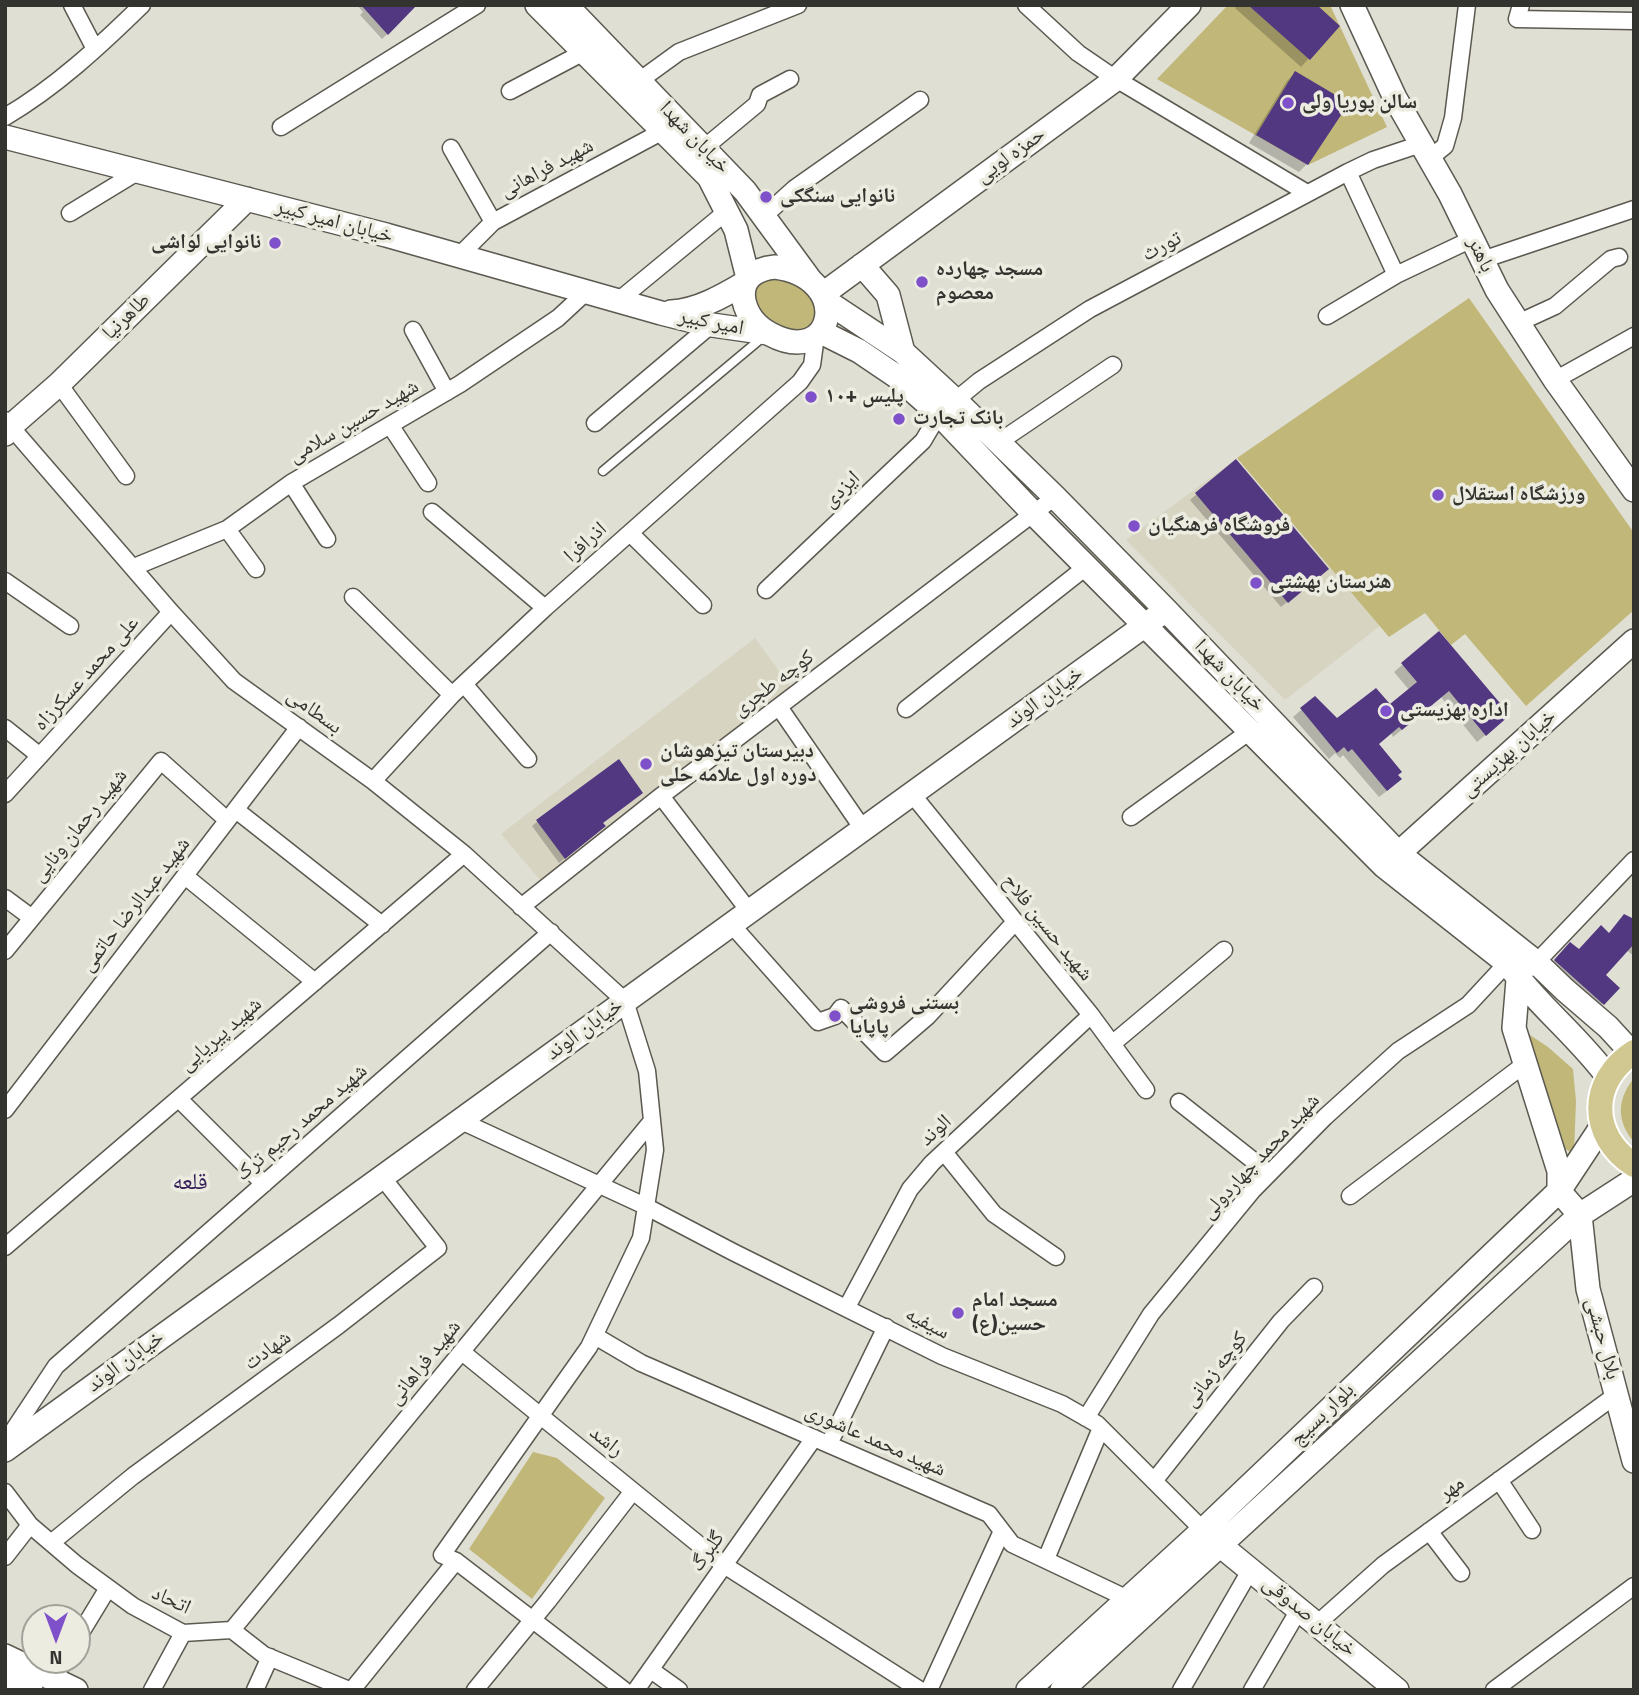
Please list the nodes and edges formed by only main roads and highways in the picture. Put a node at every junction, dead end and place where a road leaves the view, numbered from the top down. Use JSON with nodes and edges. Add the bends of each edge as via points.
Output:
{"nodes":[{"id":1,"x":537,"y":5,"type":"edge"},
{"id":2,"x":566,"y":5,"type":"edge"},
{"id":3,"x":1189,"y":5,"type":"edge"},
{"id":4,"x":1352,"y":5,"type":"edge"},
{"id":5,"x":5,"y":137,"type":"edge"},
{"id":6,"x":247,"y":199,"type":"junction"},
{"id":7,"x":862,"y":265,"type":"junction"},
{"id":8,"x":746,"y":281,"type":"junction"},
{"id":9,"x":820,"y":292,"type":"junction"},
{"id":10,"x":661,"y":313,"type":"junction"},
{"id":11,"x":768,"y":333,"type":"junction"},
{"id":12,"x":818,"y":334,"type":"junction"},
{"id":13,"x":904,"y":352,"type":"junction"},
{"id":14,"x":947,"y":407,"type":"junction"},
{"id":15,"x":7,"y":426,"type":"edge"},
{"id":16,"x":1632,"y":485,"type":"edge"},
{"id":17,"x":1166,"y":610,"type":"junction"},
{"id":18,"x":1145,"y":625,"type":"junction"},
{"id":19,"x":1634,"y":641,"type":"edge"},
{"id":20,"x":1391,"y":860,"type":"junction"},
{"id":21,"x":1513,"y":971,"type":"junction"},
{"id":22,"x":1633,"y":1053,"type":"edge"},
{"id":23,"x":1608,"y":1077,"type":"junction"},
{"id":24,"x":1602,"y":1126,"type":"junction"},
{"id":25,"x":1634,"y":1165,"type":"edge"},
{"id":26,"x":1634,"y":1180,"type":"edge"},
{"id":27,"x":1559,"y":1191,"type":"junction"},
{"id":28,"x":1580,"y":1216,"type":"junction"},
{"id":29,"x":5,"y":1450,"type":"edge"},
{"id":30,"x":1634,"y":1461,"type":"edge"},
{"id":31,"x":1211,"y":1538,"type":"junction"},
{"id":32,"x":62,"y":1674,"type":"edge"},
{"id":33,"x":5,"y":1678,"type":"edge"},
{"id":34,"x":31,"y":1690,"type":"edge"},
{"id":35,"x":76,"y":1690,"type":"edge"},
{"id":36,"x":1028,"y":1690,"type":"edge"},
{"id":37,"x":1062,"y":1690,"type":"edge"},
{"id":38,"x":1397,"y":1690,"type":"edge"}],
"edges":[{"from":1,"to":8,"type":"main road","name":"خیابان شهدا","via":[[709,177],[741,244]]},
{"from":2,"to":9,"type":"main road","name":"خیابان شهدا","via":[[745,191]]},
{"from":3,"to":7,"type":"main road","name":"حمزه لویی","via":[[1116,79]]},
{"from":4,"to":16,"type":"main road","name":"باهنر","via":[[1395,98],[1518,323]]},
{"from":5,"to":6,"type":"main road","name":"خیابان امیر کبیر"},
{"from":6,"to":10,"type":"main road","name":"خیابان امیر کبیر"},
{"from":6,"to":15,"type":"main road","name":"طاهرنیا","via":[[59,384]]},
{"from":7,"to":9,"type":"main road","name":"حمزه لویی"},
{"from":7,"to":13,"type":"main road","via":[[888,295]]},
{"from":8,"to":9,"type":"main road","via":[[755,271],[775,267],[792,270]]},
{"from":8,"to":10,"type":"main road","name":"امیر کبیر","via":[[710,302]]},
{"from":8,"to":11,"type":"main road","via":[[743,295],[748,313]]},
{"from":9,"to":12,"type":"main road","via":[[828,315]]},
{"from":9,"to":13,"type":"main road","name":"خیابان شهدا"},
{"from":10,"to":11,"type":"main road","name":"امیر کبیر"},
{"from":11,"to":12,"type":"main road","via":[[791,340]]},
{"from":12,"to":14,"type":"main road","name":"خیابان شهدا","via":[[859,351]]},
{"from":13,"to":14,"type":"main road","name":"خیابان شهدا"},
{"from":14,"to":17,"type":"main road","name":"خیابان شهدا","via":[[999,442]]},
{"from":14,"to":18,"type":"main road","name":"خیابان شهدا","via":[[1034,514]]},
{"from":17,"to":18,"type":"main road","name":"خیابان الوند"},
{"from":17,"to":20,"type":"main road","name":"خیابان شهدا"},
{"from":18,"to":20,"type":"main road","name":"خیابان شهدا","via":[[1250,731]]},
{"from":18,"to":29,"type":"main road","name":"خیابان الوند"},
{"from":19,"to":20,"type":"main road","name":"خیابان بهزیستی"},
{"from":20,"to":21,"type":"main road","name":"خیابان شهدا"},
{"from":20,"to":22,"type":"main road","name":"خیابان شهدا","via":[[1537,963]]},
{"from":21,"to":23,"type":"main road","name":"خیابان شهدا"},
{"from":21,"to":27,"type":"main road","via":[[1514,1028],[1559,1171]]},
{"from":22,"to":23,"type":"main road"},
{"from":23,"to":24,"type":"main road","via":[[1601,1101]]},
{"from":24,"to":25,"type":"main road","via":[[1619,1154]]},
{"from":24,"to":27,"type":"main road","name":"بلوار بسیج"},
{"from":26,"to":28,"type":"main road","name":"بلوار بسیج"},
{"from":27,"to":28,"type":"main road"},
{"from":27,"to":31,"type":"main road","name":"بلوار بسیج"},
{"from":28,"to":30,"type":"main road","name":"بلال حبشی","via":[[1588,1289]]},
{"from":28,"to":31,"type":"main road","name":"بلوار بسیج"},
{"from":31,"to":36,"type":"main road","name":"بلوار بسیج","via":[[1128,1599]]},
{"from":31,"to":37,"type":"main road","name":"بلوار بسیج"},
{"from":31,"to":38,"type":"main road","name":"خیابان صدوقی"},
{"from":32,"to":35,"type":"main road"},
{"from":33,"to":34,"type":"main road"}]}
